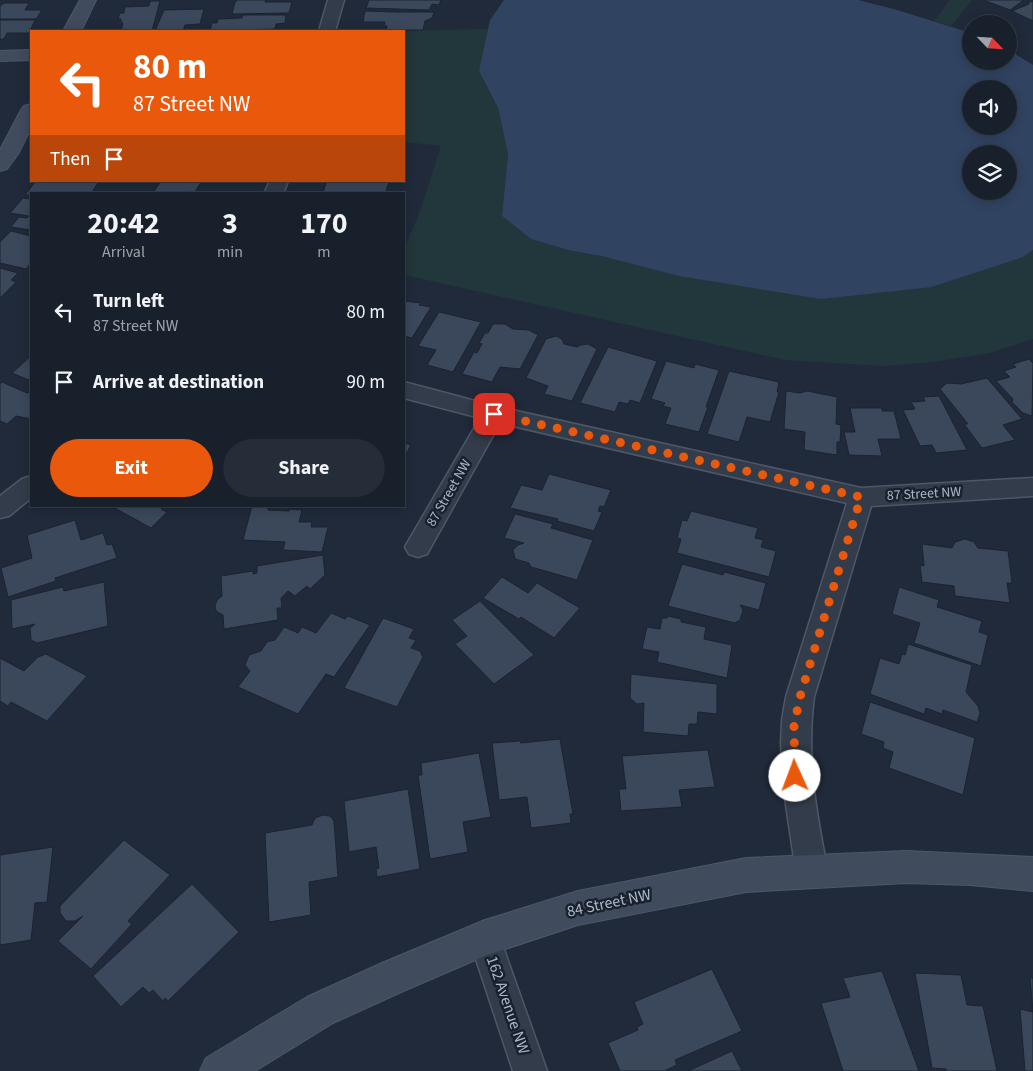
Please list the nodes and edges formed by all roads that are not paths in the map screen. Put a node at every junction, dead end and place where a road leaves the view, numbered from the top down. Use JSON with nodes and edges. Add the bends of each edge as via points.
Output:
{"nodes":[{"id":1,"x":88,"y":0,"type":"edge"},
{"id":2,"x":336,"y":0,"type":"edge"},
{"id":3,"x":73,"y":30,"type":"edge"},
{"id":4,"x":327,"y":30,"type":"edge"},
{"id":5,"x":30,"y":55,"type":"edge"},
{"id":6,"x":0,"y":56,"type":"edge"},
{"id":7,"x":30,"y":112,"type":"edge"},
{"id":8,"x":0,"y":165,"type":"edge"},
{"id":9,"x":405,"y":390,"type":"edge"},
{"id":10,"x":494,"y":414,"type":"junction"},
{"id":11,"x":30,"y":487,"type":"edge"},
{"id":12,"x":1033,"y":487,"type":"edge"},
{"id":13,"x":861,"y":497,"type":"junction"},
{"id":14,"x":0,"y":509,"type":"edge"},
{"id":15,"x":418,"y":546,"type":"dead end"},
{"id":16,"x":812,"y":872,"type":"junction"},
{"id":17,"x":1033,"y":874,"type":"edge"},
{"id":18,"x":485,"y":938,"type":"junction"},
{"id":19,"x":219,"y":1071,"type":"edge"},
{"id":20,"x":530,"y":1071,"type":"edge"}],
"edges":[{"from":1,"to":3,"type":"street"},
{"from":2,"to":4,"type":"street"},
{"from":5,"to":6,"type":"street"},
{"from":7,"to":8,"type":"street"},
{"from":9,"to":10,"type":"street","name":"87 Street NW"},
{"from":10,"to":13,"type":"street","name":"87 Street NW"},
{"from":10,"to":15,"type":"street","name":"87 Street NW"},
{"from":11,"to":14,"type":"street"},
{"from":12,"to":13,"type":"street","name":"87 Street NW"},
{"from":13,"to":16,"type":"street","via":[[794,726],[795,776]]},
{"from":16,"to":17,"type":"street","name":"84 Street NW","via":[[906,867]]},
{"from":16,"to":18,"type":"street","name":"84 Street NW","via":[[746,875],[578,908]]},
{"from":18,"to":19,"type":"street","name":"84 Street NW","via":[[320,1010]]},
{"from":18,"to":20,"type":"street","name":"162 Avenue NW"}]}
